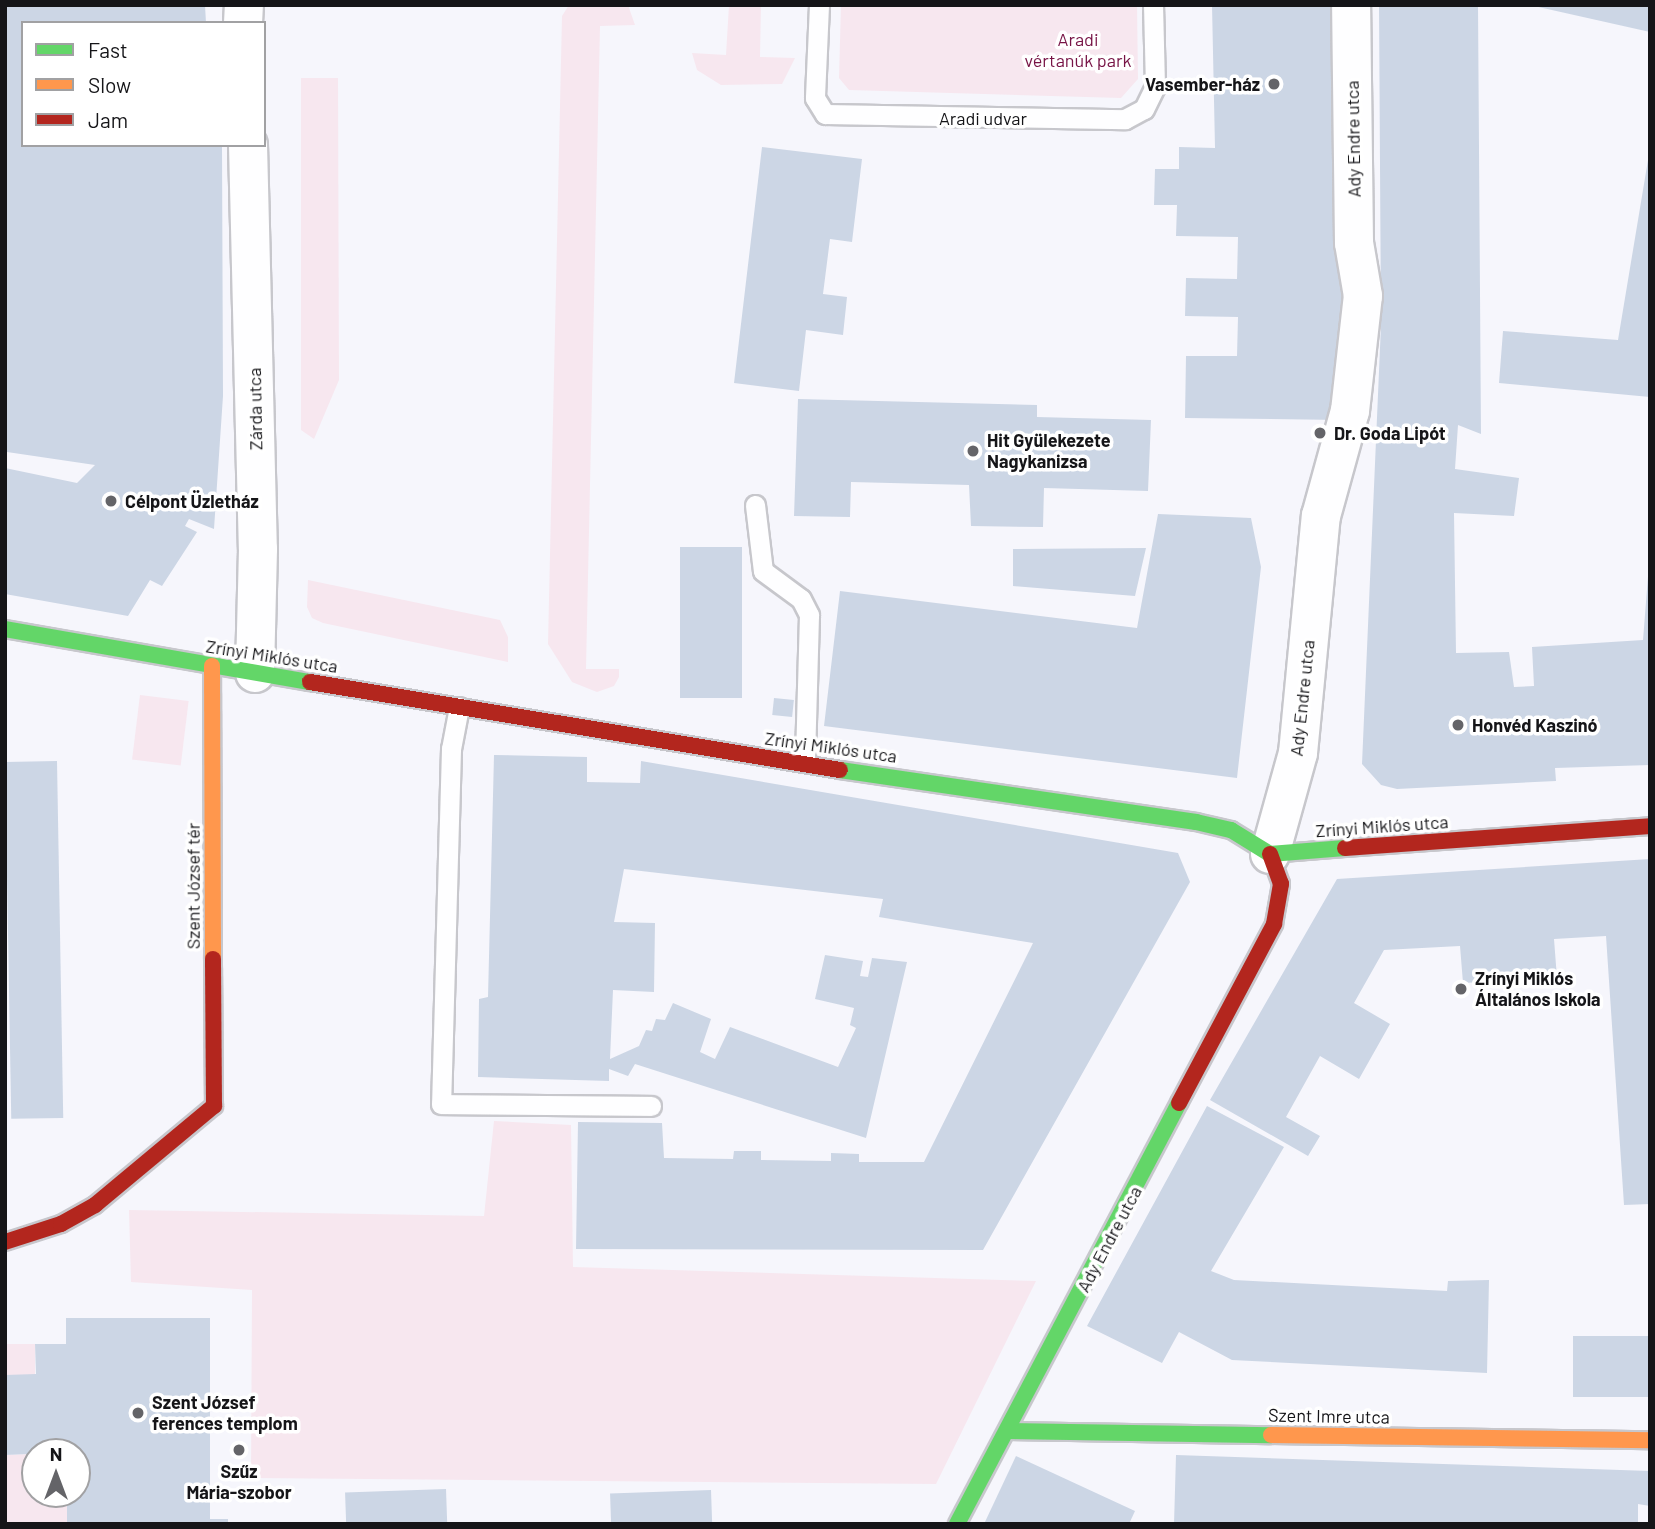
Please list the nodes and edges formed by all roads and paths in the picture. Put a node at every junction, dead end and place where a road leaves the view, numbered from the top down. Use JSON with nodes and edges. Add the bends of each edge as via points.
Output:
{"nodes":[{"id":1,"x":819,"y":5,"type":"edge"},
{"id":2,"x":1153,"y":5,"type":"edge"},
{"id":3,"x":1351,"y":5,"type":"edge"},
{"id":4,"x":248,"y":147,"type":"edge"},
{"id":5,"x":755,"y":505,"type":"dead end"},
{"id":6,"x":5,"y":629,"type":"edge"},
{"id":7,"x":212,"y":666,"type":"junction"},
{"id":8,"x":255,"y":673,"type":"junction"},
{"id":9,"x":458,"y":707,"type":"junction"},
{"id":10,"x":805,"y":761,"type":"junction"},
{"id":11,"x":1650,"y":826,"type":"edge"},
{"id":12,"x":1270,"y":854,"type":"junction"},
{"id":13,"x":650,"y":1106,"type":"dead end"},
{"id":14,"x":5,"y":1242,"type":"edge"},
{"id":15,"x":1008,"y":1431,"type":"junction"},
{"id":16,"x":1650,"y":1440,"type":"edge"},
{"id":17,"x":957,"y":1524,"type":"edge"}],
"edges":[{"from":1,"to":2,"type":"lane","name":"Aradi udvar","via":[[814,88],[825,114],[1125,119],[1144,109],[1155,86]]},
{"from":3,"to":12,"type":"street","name":"Ady Endre utca","via":[[1354,243],[1363,296],[1350,411],[1321,516],[1298,753]]},
{"from":4,"to":8,"type":"street","name":"Zárda utca","via":[[258,535]]},
{"from":5,"to":10,"type":"lane","via":[[763,571],[801,599],[809,615]]},
{"from":6,"to":7,"type":"main road","name":"Zrínyi Miklós utca"},
{"from":7,"to":8,"type":"main road","name":"Zrínyi Miklós utca"},
{"from":7,"to":14,"type":"main road","name":"Szent József tér","via":[[214,1106],[95,1205],[61,1223]]},
{"from":8,"to":9,"type":"main road","name":"Zrínyi Miklós utca"},
{"from":9,"to":10,"type":"main road","name":"Zrínyi Miklós utca","via":[[645,741]]},
{"from":9,"to":13,"type":"lane","via":[[451,749],[441,1104]]},
{"from":10,"to":12,"type":"main road","name":"Zrínyi Miklós utca","via":[[1208,825],[1231,830]]},
{"from":11,"to":12,"type":"main road","name":"Zrínyi Miklós utca"},
{"from":12,"to":15,"type":"main road","name":"Ady Endre utca","via":[[1281,884],[1274,924]]},
{"from":15,"to":16,"type":"main road","name":"Szent Imre utca"},
{"from":15,"to":17,"type":"main road","name":"Ady Endre utca"}]}
